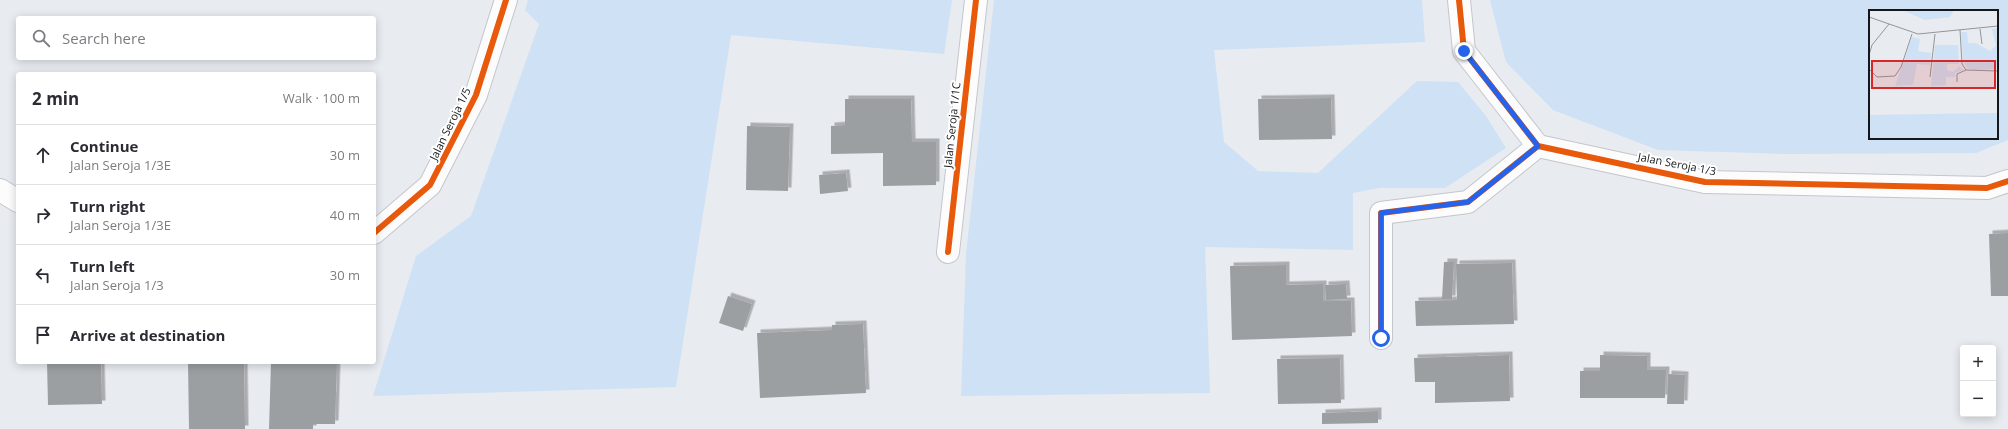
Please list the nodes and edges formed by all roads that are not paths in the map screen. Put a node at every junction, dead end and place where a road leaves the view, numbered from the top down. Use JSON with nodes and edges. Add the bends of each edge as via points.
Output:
{"nodes":[{"id":1,"x":506,"y":0,"type":"edge"},
{"id":2,"x":976,"y":0,"type":"edge"},
{"id":3,"x":1459,"y":0,"type":"edge"},
{"id":4,"x":1538,"y":146,"type":"junction"},
{"id":5,"x":2008,"y":181,"type":"edge"},
{"id":6,"x":0,"y":190,"type":"edge"},
{"id":7,"x":16,"y":200,"type":"edge"},
{"id":8,"x":376,"y":231,"type":"edge"},
{"id":9,"x":948,"y":252,"type":"dead end"},
{"id":10,"x":1381,"y":338,"type":"dead end"}],
"edges":[{"from":1,"to":8,"type":"street","name":"Jalan Seroja 1/5","via":[[476,95],[430,185]]},
{"from":2,"to":9,"type":"street","name":"Jalan Seroja 1/1C"},
{"from":3,"to":4,"type":"street","via":[[1464,51]]},
{"from":4,"to":5,"type":"street","name":"Jalan Seroja 1/3","via":[[1705,182],[1987,188]]},
{"from":4,"to":10,"type":"street","via":[[1468,202],[1381,213]]},
{"from":6,"to":7,"type":"street"}]}
